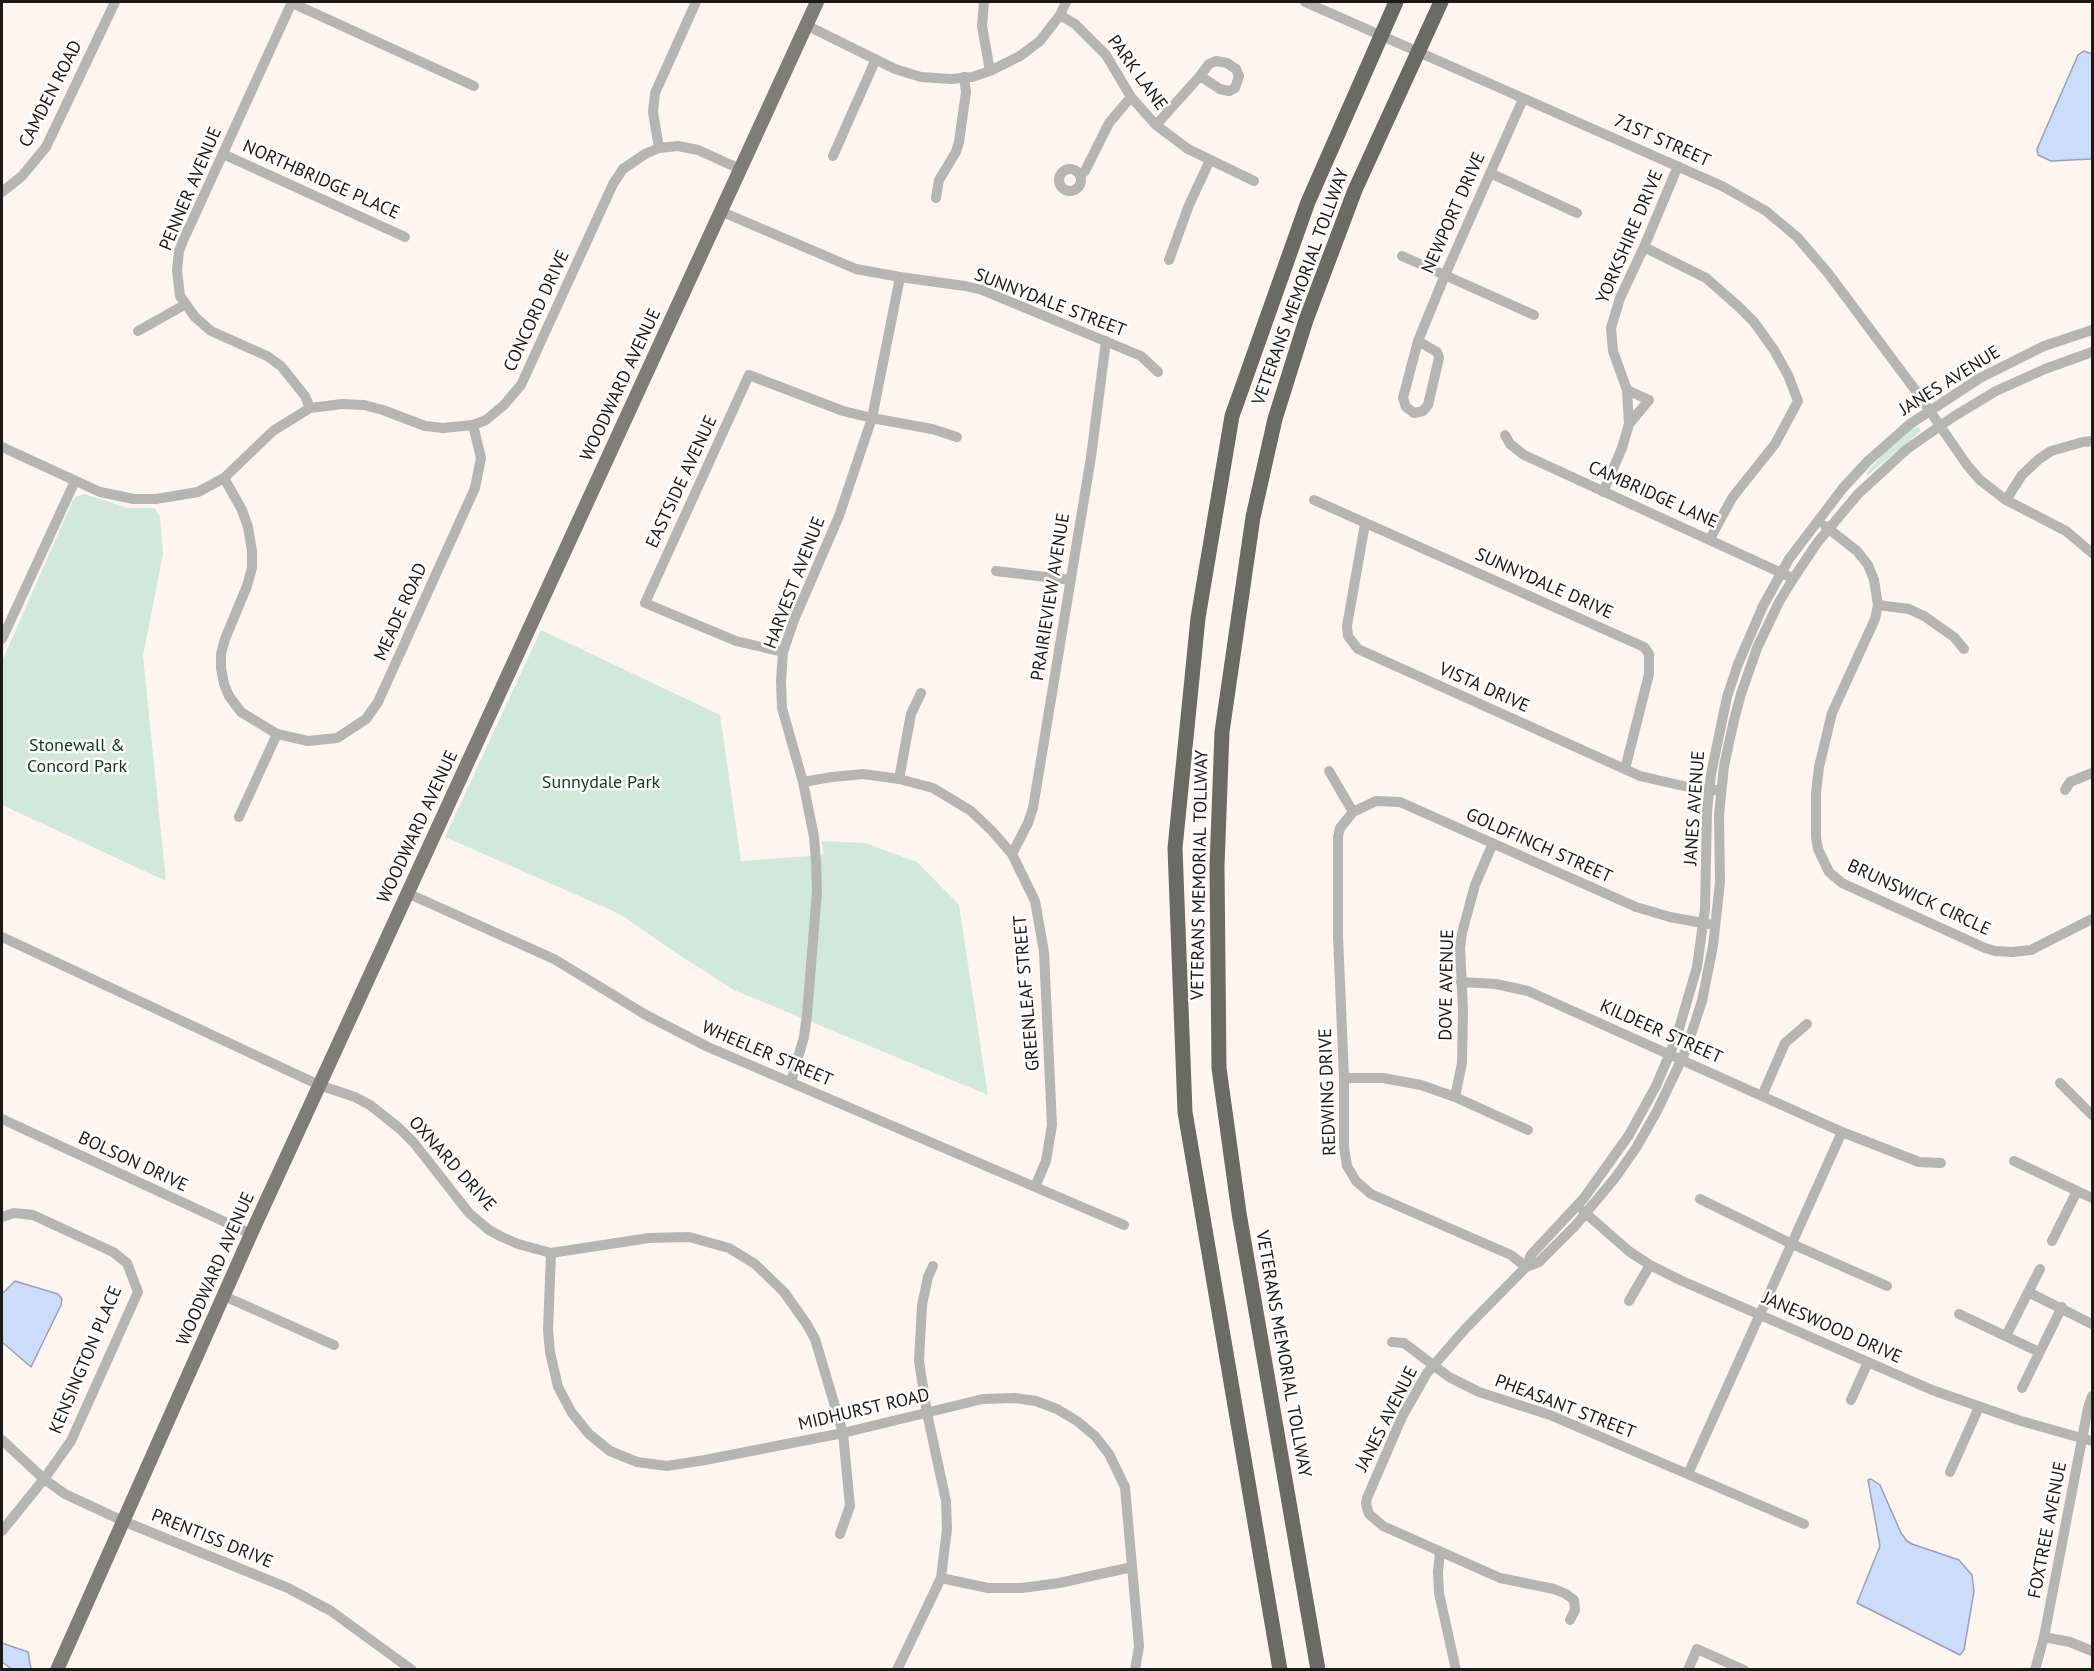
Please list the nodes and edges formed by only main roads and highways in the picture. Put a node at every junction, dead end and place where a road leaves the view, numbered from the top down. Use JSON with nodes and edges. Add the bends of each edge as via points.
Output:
{"nodes":[{"id":1,"x":817,"y":2,"type":"edge"},
{"id":2,"x":1394,"y":2,"type":"edge"},
{"id":3,"x":1441,"y":2,"type":"edge"},
{"id":4,"x":57,"y":1670,"type":"edge"},
{"id":5,"x":1280,"y":1670,"type":"edge"},
{"id":6,"x":1318,"y":1670,"type":"edge"}],
"edges":[{"from":1,"to":4,"type":"main road","name":"WOODWARD AVENUE","via":[[251,1234]]},
{"from":2,"to":5,"type":"highway","name":"VETERANS MEMORIAL TOLLWAY","via":[[1308,202],[1233,416],[1198,618],[1175,848],[1185,1112]]},
{"from":3,"to":6,"type":"highway","name":"VETERANS MEMORIAL TOLLWAY","via":[[1355,189],[1306,320],[1275,419],[1253,517],[1222,732],[1217,866],[1219,1068],[1239,1213]]}]}
